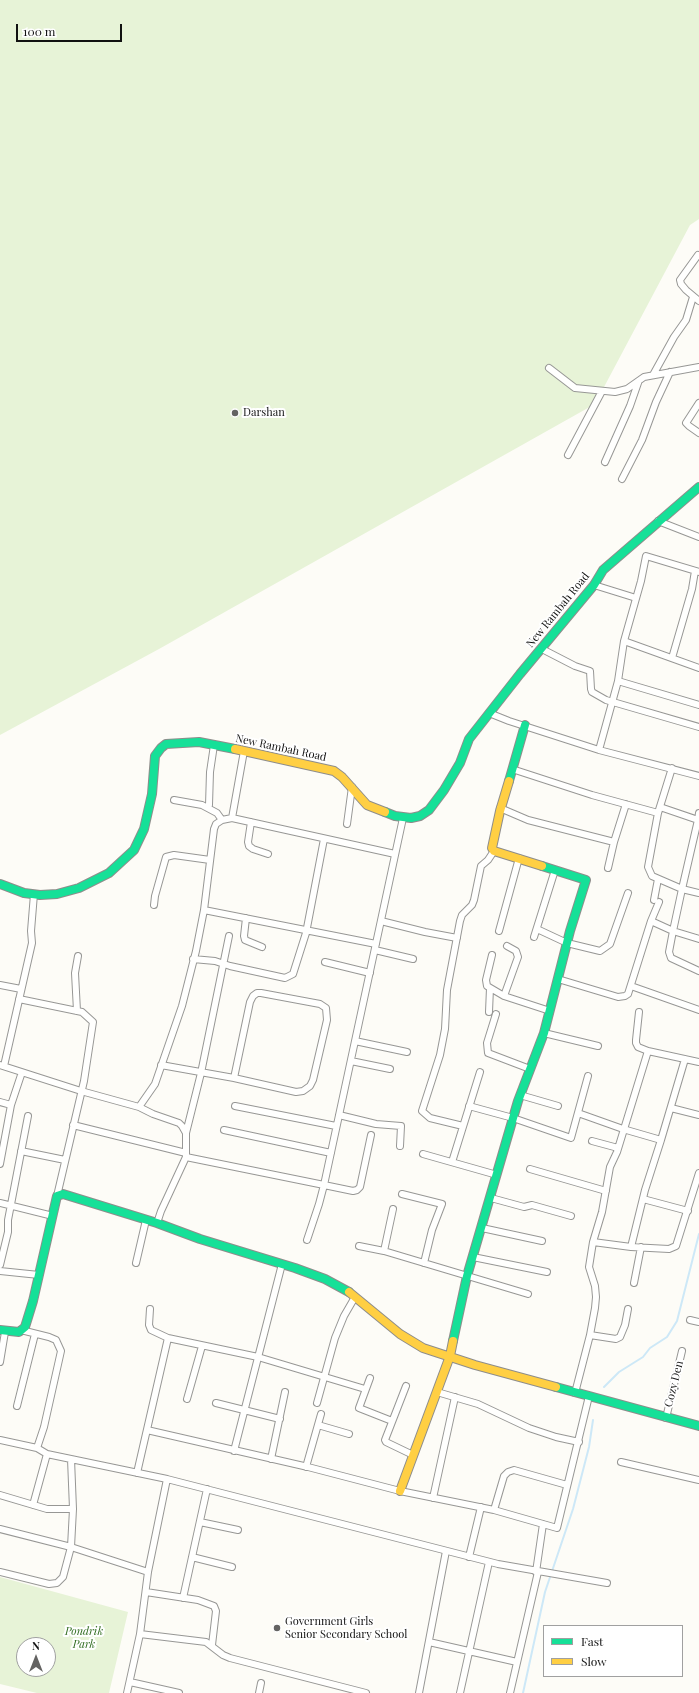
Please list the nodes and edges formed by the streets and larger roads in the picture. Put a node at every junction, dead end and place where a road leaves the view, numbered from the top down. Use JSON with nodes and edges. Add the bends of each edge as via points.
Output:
{"nodes":[{"id":1,"x":698,"y":255,"type":"edge"},
{"id":2,"x":699,"y":292,"type":"edge"},
{"id":3,"x":696,"y":299,"type":"edge"},
{"id":4,"x":699,"y":367,"type":"edge"},
{"id":5,"x":549,"y":368,"type":"dead end"},
{"id":6,"x":670,"y":372,"type":"junction"},
{"id":7,"x":653,"y":375,"type":"junction"},
{"id":8,"x":638,"y":382,"type":"junction"},
{"id":9,"x":602,"y":391,"type":"junction"},
{"id":10,"x":699,"y":403,"type":"edge"},
{"id":11,"x":699,"y":434,"type":"edge"},
{"id":12,"x":568,"y":455,"type":"dead end"},
{"id":13,"x":605,"y":462,"type":"dead end"},
{"id":14,"x":622,"y":479,"type":"dead end"},
{"id":15,"x":699,"y":488,"type":"edge"},
{"id":16,"x":658,"y":521,"type":"junction"},
{"id":17,"x":699,"y":537,"type":"edge"},
{"id":18,"x":697,"y":572,"type":"edge"},
{"id":19,"x":594,"y":585,"type":"junction"},
{"id":20,"x":636,"y":598,"type":"junction"},
{"id":21,"x":624,"y":642,"type":"junction"},
{"id":22,"x":542,"y":649,"type":"junction"},
{"id":23,"x":672,"y":658,"type":"junction"},
{"id":24,"x":699,"y":668,"type":"edge"},
{"id":25,"x":618,"y":681,"type":"junction"},
{"id":26,"x":612,"y":702,"type":"junction"},
{"id":27,"x":699,"y":705,"type":"edge"},
{"id":28,"x":489,"y":712,"type":"junction"},
{"id":29,"x":525,"y":725,"type":"junction"},
{"id":30,"x":699,"y":727,"type":"edge"},
{"id":31,"x":214,"y":745,"type":"junction"},
{"id":32,"x":599,"y":750,"type":"junction"},
{"id":33,"x":244,"y":751,"type":"junction"},
{"id":34,"x":672,"y":768,"type":"junction"},
{"id":35,"x":512,"y":769,"type":"junction"},
{"id":36,"x":699,"y":776,"type":"edge"},
{"id":37,"x":352,"y":788,"type":"junction"},
{"id":38,"x":174,"y":800,"type":"dead end"},
{"id":39,"x":626,"y":804,"type":"junction"},
{"id":40,"x":209,"y":805,"type":"dead end"},
{"id":41,"x":500,"y":808,"type":"junction"},
{"id":42,"x":659,"y":810,"type":"junction"},
{"id":43,"x":698,"y":816,"type":"edge"},
{"id":44,"x":232,"y":818,"type":"junction"},
{"id":45,"x":403,"y":818,"type":"junction"},
{"id":46,"x":222,"y":820,"type":"junction"},
{"id":47,"x":250,"y":822,"type":"junction"},
{"id":48,"x":347,"y":824,"type":"dead end"},
{"id":49,"x":697,"y":836,"type":"edge"},
{"id":50,"x":324,"y":838,"type":"junction"},
{"id":51,"x":614,"y":842,"type":"junction"},
{"id":52,"x":494,"y":851,"type":"junction"},
{"id":53,"x":268,"y":854,"type":"dead end"},
{"id":54,"x":395,"y":854,"type":"junction"},
{"id":55,"x":519,"y":858,"type":"junction"},
{"id":56,"x":210,"y":860,"type":"junction"},
{"id":57,"x":608,"y":868,"type":"dead end"},
{"id":58,"x":555,"y":870,"type":"junction"},
{"id":59,"x":658,"y":879,"type":"junction"},
{"id":60,"x":0,"y":884,"type":"edge"},
{"id":61,"x":682,"y":889,"type":"junction"},
{"id":62,"x":628,"y":893,"type":"dead end"},
{"id":63,"x":699,"y":893,"type":"edge"},
{"id":64,"x":34,"y":894,"type":"junction"},
{"id":65,"x":154,"y":905,"type":"dead end"},
{"id":66,"x":204,"y":910,"type":"junction"},
{"id":67,"x":246,"y":918,"type":"junction"},
{"id":68,"x":381,"y":921,"type":"junction"},
{"id":69,"x":651,"y":921,"type":"junction"},
{"id":70,"x":537,"y":929,"type":"junction"},
{"id":71,"x":306,"y":931,"type":"junction"},
{"id":72,"x":499,"y":931,"type":"dead end"},
{"id":73,"x":673,"y":931,"type":"junction"},
{"id":74,"x":229,"y":936,"type":"dead end"},
{"id":75,"x":534,"y":937,"type":"dead end"},
{"id":76,"x":457,"y":938,"type":"junction"},
{"id":77,"x":699,"y":938,"type":"edge"},
{"id":78,"x":567,"y":943,"type":"junction"},
{"id":79,"x":507,"y":946,"type":"dead end"},
{"id":80,"x":262,"y":947,"type":"dead end"},
{"id":81,"x":375,"y":947,"type":"junction"},
{"id":82,"x":492,"y":955,"type":"dead end"},
{"id":83,"x":78,"y":956,"type":"dead end"},
{"id":84,"x":193,"y":959,"type":"junction"},
{"id":85,"x":413,"y":959,"type":"dead end"},
{"id":86,"x":325,"y":962,"type":"dead end"},
{"id":87,"x":224,"y":964,"type":"junction"},
{"id":88,"x":699,"y":971,"type":"edge"},
{"id":89,"x":370,"y":973,"type":"junction"},
{"id":90,"x":558,"y":978,"type":"junction"},
{"id":91,"x":0,"y":984,"type":"edge"},
{"id":92,"x":631,"y":986,"type":"junction"},
{"id":93,"x":490,"y":988,"type":"junction"},
{"id":94,"x":21,"y":990,"type":"junction"},
{"id":95,"x":504,"y":996,"type":"junction"},
{"id":96,"x":19,"y":999,"type":"junction"},
{"id":97,"x":699,"y":1010,"type":"edge"},
{"id":98,"x":77,"y":1011,"type":"junction"},
{"id":99,"x":550,"y":1011,"type":"junction"},
{"id":100,"x":489,"y":1012,"type":"dead end"},
{"id":101,"x":639,"y":1012,"type":"dead end"},
{"id":102,"x":496,"y":1014,"type":"dead end"},
{"id":103,"x":544,"y":1033,"type":"junction"},
{"id":104,"x":355,"y":1041,"type":"junction"},
{"id":105,"x":598,"y":1046,"type":"dead end"},
{"id":106,"x":648,"y":1051,"type":"junction"},
{"id":107,"x":407,"y":1052,"type":"dead end"},
{"id":108,"x":685,"y":1059,"type":"junction"},
{"id":109,"x":351,"y":1061,"type":"junction"},
{"id":110,"x":699,"y":1062,"type":"edge"},
{"id":111,"x":2,"y":1065,"type":"edge"},
{"id":112,"x":161,"y":1065,"type":"junction"},
{"id":113,"x":390,"y":1069,"type":"dead end"},
{"id":114,"x":530,"y":1069,"type":"junction"},
{"id":115,"x":22,"y":1072,"type":"junction"},
{"id":116,"x":480,"y":1072,"type":"dead end"},
{"id":117,"x":201,"y":1073,"type":"junction"},
{"id":118,"x":588,"y":1076,"type":"dead end"},
{"id":119,"x":234,"y":1078,"type":"junction"},
{"id":120,"x":82,"y":1091,"type":"junction"},
{"id":121,"x":520,"y":1095,"type":"junction"},
{"id":122,"x":0,"y":1102,"type":"edge"},
{"id":123,"x":11,"y":1105,"type":"junction"},
{"id":124,"x":235,"y":1106,"type":"dead end"},
{"id":125,"x":469,"y":1106,"type":"junction"},
{"id":126,"x":558,"y":1106,"type":"dead end"},
{"id":127,"x":139,"y":1107,"type":"junction"},
{"id":128,"x":671,"y":1108,"type":"junction"},
{"id":129,"x":578,"y":1113,"type":"junction"},
{"id":130,"x":339,"y":1115,"type":"junction"},
{"id":131,"x":699,"y":1115,"type":"edge"},
{"id":132,"x":28,"y":1116,"type":"dead end"},
{"id":133,"x":513,"y":1118,"type":"junction"},
{"id":134,"x":74,"y":1125,"type":"junction"},
{"id":135,"x":336,"y":1126,"type":"junction"},
{"id":136,"x":463,"y":1126,"type":"junction"},
{"id":137,"x":623,"y":1129,"type":"junction"},
{"id":138,"x":224,"y":1130,"type":"dead end"},
{"id":139,"x":186,"y":1133,"type":"junction"},
{"id":140,"x":371,"y":1135,"type":"dead end"},
{"id":141,"x":661,"y":1140,"type":"junction"},
{"id":142,"x":592,"y":1141,"type":"dead end"},
{"id":143,"x":400,"y":1146,"type":"dead end"},
{"id":144,"x":618,"y":1148,"type":"junction"},
{"id":145,"x":22,"y":1151,"type":"junction"},
{"id":146,"x":331,"y":1153,"type":"junction"},
{"id":147,"x":423,"y":1154,"type":"dead end"},
{"id":148,"x":186,"y":1155,"type":"junction"},
{"id":149,"x":65,"y":1160,"type":"junction"},
{"id":150,"x":452,"y":1162,"type":"junction"},
{"id":151,"x":0,"y":1164,"type":"edge"},
{"id":152,"x":530,"y":1169,"type":"dead end"},
{"id":153,"x":699,"y":1173,"type":"edge"},
{"id":154,"x":497,"y":1175,"type":"junction"},
{"id":155,"x":324,"y":1185,"type":"junction"},
{"id":156,"x":606,"y":1191,"type":"junction"},
{"id":157,"x":402,"y":1194,"type":"dead end"},
{"id":158,"x":57,"y":1196,"type":"junction"},
{"id":159,"x":491,"y":1198,"type":"junction"},
{"id":160,"x":643,"y":1199,"type":"junction"},
{"id":161,"x":0,"y":1203,"type":"edge"},
{"id":162,"x":11,"y":1205,"type":"junction"},
{"id":163,"x":393,"y":1209,"type":"dead end"},
{"id":164,"x":688,"y":1211,"type":"junction"},
{"id":165,"x":53,"y":1216,"type":"junction"},
{"id":166,"x":571,"y":1216,"type":"dead end"},
{"id":167,"x":146,"y":1220,"type":"junction"},
{"id":168,"x":157,"y":1223,"type":"junction"},
{"id":169,"x":482,"y":1228,"type":"junction"},
{"id":170,"x":307,"y":1240,"type":"dead end"},
{"id":171,"x":542,"y":1241,"type":"dead end"},
{"id":172,"x":593,"y":1242,"type":"junction"},
{"id":173,"x":359,"y":1246,"type":"dead end"},
{"id":174,"x":631,"y":1247,"type":"junction"},
{"id":175,"x":641,"y":1248,"type":"junction"},
{"id":176,"x":384,"y":1251,"type":"junction"},
{"id":177,"x":473,"y":1257,"type":"junction"},
{"id":178,"x":136,"y":1263,"type":"dead end"},
{"id":179,"x":424,"y":1263,"type":"junction"},
{"id":180,"x":282,"y":1264,"type":"junction"},
{"id":181,"x":0,"y":1265,"type":"edge"},
{"id":182,"x":0,"y":1271,"type":"edge"},
{"id":183,"x":547,"y":1272,"type":"dead end"},
{"id":184,"x":39,"y":1275,"type":"junction"},
{"id":185,"x":467,"y":1276,"type":"junction"},
{"id":186,"x":634,"y":1283,"type":"dead end"},
{"id":187,"x":528,"y":1294,"type":"dead end"},
{"id":188,"x":355,"y":1297,"type":"junction"},
{"id":189,"x":150,"y":1308,"type":"dead end"},
{"id":190,"x":628,"y":1309,"type":"dead end"},
{"id":191,"x":690,"y":1320,"type":"dead end"},
{"id":192,"x":699,"y":1322,"type":"edge"},
{"id":193,"x":21,"y":1330,"type":"junction"},
{"id":194,"x":3,"y":1331,"type":"edge"},
{"id":195,"x":35,"y":1334,"type":"junction"},
{"id":196,"x":590,"y":1335,"type":"junction"},
{"id":197,"x":168,"y":1338,"type":"junction"},
{"id":198,"x":202,"y":1346,"type":"junction"},
{"id":199,"x":682,"y":1351,"type":"dead end"},
{"id":200,"x":450,"y":1356,"type":"junction"},
{"id":201,"x":258,"y":1357,"type":"junction"},
{"id":202,"x":0,"y":1362,"type":"edge"},
{"id":203,"x":323,"y":1376,"type":"junction"},
{"id":204,"x":370,"y":1378,"type":"dead end"},
{"id":205,"x":406,"y":1386,"type":"dead end"},
{"id":206,"x":365,"y":1389,"type":"junction"},
{"id":207,"x":285,"y":1392,"type":"dead end"},
{"id":208,"x":437,"y":1392,"type":"junction"},
{"id":209,"x":575,"y":1393,"type":"junction"},
{"id":210,"x":455,"y":1397,"type":"junction"},
{"id":211,"x":592,"y":1397,"type":"junction"},
{"id":212,"x":188,"y":1399,"type":"dead end"},
{"id":213,"x":216,"y":1403,"type":"dead end"},
{"id":214,"x":317,"y":1403,"type":"dead end"},
{"id":215,"x":17,"y":1406,"type":"dead end"},
{"id":216,"x":245,"y":1410,"type":"junction"},
{"id":217,"x":321,"y":1414,"type":"dead end"},
{"id":218,"x":666,"y":1418,"type":"junction"},
{"id":219,"x":280,"y":1419,"type":"junction"},
{"id":220,"x":392,"y":1421,"type":"junction"},
{"id":221,"x":318,"y":1425,"type":"junction"},
{"id":222,"x":699,"y":1426,"type":"edge"},
{"id":223,"x":147,"y":1430,"type":"junction"},
{"id":224,"x":349,"y":1434,"type":"dead end"},
{"id":225,"x":0,"y":1442,"type":"edge"},
{"id":226,"x":579,"y":1442,"type":"junction"},
{"id":227,"x":37,"y":1448,"type":"junction"},
{"id":228,"x":234,"y":1450,"type":"junction"},
{"id":229,"x":47,"y":1454,"type":"junction"},
{"id":230,"x":413,"y":1455,"type":"junction"},
{"id":231,"x":72,"y":1459,"type":"junction"},
{"id":232,"x":271,"y":1459,"type":"junction"},
{"id":233,"x":621,"y":1462,"type":"dead end"},
{"id":234,"x":306,"y":1467,"type":"junction"},
{"id":235,"x":137,"y":1473,"type":"junction"},
{"id":236,"x":167,"y":1479,"type":"junction"},
{"id":237,"x":699,"y":1480,"type":"edge"},
{"id":238,"x":567,"y":1485,"type":"junction"},
{"id":239,"x":206,"y":1489,"type":"junction"},
{"id":240,"x":400,"y":1491,"type":"junction"},
{"id":241,"x":0,"y":1495,"type":"edge"},
{"id":242,"x":433,"y":1498,"type":"junction"},
{"id":243,"x":33,"y":1505,"type":"junction"},
{"id":244,"x":481,"y":1507,"type":"junction"},
{"id":245,"x":73,"y":1510,"type":"junction"},
{"id":246,"x":494,"y":1510,"type":"junction"},
{"id":247,"x":200,"y":1522,"type":"junction"},
{"id":248,"x":543,"y":1524,"type":"junction"},
{"id":249,"x":0,"y":1529,"type":"edge"},
{"id":250,"x":238,"y":1530,"type":"dead end"},
{"id":251,"x":72,"y":1547,"type":"junction"},
{"id":252,"x":446,"y":1551,"type":"junction"},
{"id":253,"x":192,"y":1557,"type":"junction"},
{"id":254,"x":469,"y":1557,"type":"junction"},
{"id":255,"x":489,"y":1562,"type":"junction"},
{"id":256,"x":232,"y":1567,"type":"dead end"},
{"id":257,"x":0,"y":1572,"type":"edge"},
{"id":258,"x":148,"y":1572,"type":"junction"},
{"id":259,"x":539,"y":1572,"type":"junction"},
{"id":260,"x":607,"y":1583,"type":"dead end"},
{"id":261,"x":146,"y":1592,"type":"junction"},
{"id":262,"x":183,"y":1598,"type":"junction"},
{"id":263,"x":140,"y":1634,"type":"junction"},
{"id":264,"x":429,"y":1642,"type":"junction"},
{"id":265,"x":212,"y":1645,"type":"junction"},
{"id":266,"x":469,"y":1651,"type":"junction"},
{"id":267,"x":517,"y":1662,"type":"junction"},
{"id":268,"x":130,"y":1682,"type":"junction"},
{"id":269,"x":261,"y":1683,"type":"dead end"},
{"id":270,"x":127,"y":1693,"type":"edge"},
{"id":271,"x":179,"y":1693,"type":"edge"},
{"id":272,"x":259,"y":1693,"type":"edge"},
{"id":273,"x":366,"y":1693,"type":"edge"},
{"id":274,"x":419,"y":1693,"type":"edge"},
{"id":275,"x":460,"y":1693,"type":"edge"},
{"id":276,"x":510,"y":1693,"type":"edge"}],
"edges":[{"from":1,"to":3,"type":"street","via":[[680,280]]},
{"from":2,"to":3,"type":"street"},
{"from":3,"to":7,"type":"street"},
{"from":4,"to":6,"type":"street"},
{"from":5,"to":9,"type":"street","via":[[575,388]]},
{"from":6,"to":7,"type":"street"},
{"from":6,"to":14,"type":"street","via":[[642,440]]},
{"from":7,"to":8,"type":"street"},
{"from":8,"to":9,"type":"street","via":[[620,392]]},
{"from":8,"to":13,"type":"street"},
{"from":9,"to":12,"type":"street"},
{"from":10,"to":11,"type":"street","via":[[686,423]]},
{"from":15,"to":16,"type":"street","name":"New Rambah Road"},
{"from":16,"to":17,"type":"street"},
{"from":16,"to":19,"type":"street","name":"New Rambah Road","via":[[603,570]]},
{"from":18,"to":20,"type":"street","via":[[646,556]]},
{"from":18,"to":23,"type":"street"},
{"from":19,"to":20,"type":"street"},
{"from":19,"to":22,"type":"street","name":"New Rambah Road"},
{"from":20,"to":21,"type":"street"},
{"from":21,"to":23,"type":"street"},
{"from":21,"to":25,"type":"street"},
{"from":22,"to":26,"type":"street","via":[[590,671],[592,692]]},
{"from":22,"to":28,"type":"street","name":"New Rambah Road"},
{"from":23,"to":24,"type":"street"},
{"from":25,"to":26,"type":"street"},
{"from":25,"to":27,"type":"street"},
{"from":26,"to":30,"type":"street"},
{"from":26,"to":32,"type":"street"},
{"from":28,"to":29,"type":"street"},
{"from":28,"to":45,"type":"street","name":"New Rambah Road","via":[[469,739],[460,763],[429,810],[420,816]]},
{"from":29,"to":32,"type":"street"},
{"from":29,"to":35,"type":"street"},
{"from":31,"to":33,"type":"street","name":"New Rambah Road"},
{"from":31,"to":40,"type":"street"},
{"from":31,"to":64,"type":"street","name":"New Rambah Road","via":[[181,742],[166,744],[161,748],[155,756],[150,812],[144,829],[134,850],[109,873],[79,888],[57,894]]},
{"from":32,"to":34,"type":"street"},
{"from":33,"to":37,"type":"street","name":"New Rambah Road","via":[[334,771]]},
{"from":33,"to":44,"type":"street"},
{"from":34,"to":36,"type":"street"},
{"from":34,"to":42,"type":"street"},
{"from":35,"to":39,"type":"street"},
{"from":35,"to":41,"type":"street"},
{"from":37,"to":45,"type":"street","name":"New Rambah Road","via":[[367,805]]},
{"from":37,"to":48,"type":"street"},
{"from":38,"to":46,"type":"street","via":[[202,805]]},
{"from":39,"to":42,"type":"street"},
{"from":39,"to":51,"type":"street"},
{"from":41,"to":51,"type":"street","via":[[528,820]]},
{"from":41,"to":52,"type":"street","via":[[492,848]]},
{"from":42,"to":43,"type":"street"},
{"from":42,"to":59,"type":"street","via":[[648,867],[652,876]]},
{"from":43,"to":49,"type":"street"},
{"from":44,"to":46,"type":"street"},
{"from":44,"to":47,"type":"street"},
{"from":45,"to":54,"type":"street"},
{"from":46,"to":56,"type":"street","via":[[214,829]]},
{"from":47,"to":50,"type":"street"},
{"from":47,"to":53,"type":"street","via":[[249,846]]},
{"from":49,"to":61,"type":"street"},
{"from":50,"to":54,"type":"street"},
{"from":50,"to":71,"type":"street"},
{"from":51,"to":57,"type":"street"},
{"from":52,"to":55,"type":"street"},
{"from":52,"to":76,"type":"street","via":[[481,866],[472,906],[462,916]]},
{"from":54,"to":68,"type":"street"},
{"from":55,"to":58,"type":"street"},
{"from":55,"to":72,"type":"street"},
{"from":56,"to":65,"type":"street","via":[[166,856]]},
{"from":56,"to":66,"type":"street"},
{"from":58,"to":70,"type":"street"},
{"from":58,"to":78,"type":"street","via":[[586,880]]},
{"from":59,"to":61,"type":"street"},
{"from":59,"to":69,"type":"street"},
{"from":60,"to":64,"type":"street","name":"New Rambah Road"},
{"from":61,"to":63,"type":"street"},
{"from":61,"to":73,"type":"street"},
{"from":62,"to":78,"type":"street","via":[[610,944],[605,949],[600,951]]},
{"from":64,"to":94,"type":"street","via":[[32,943]]},
{"from":66,"to":67,"type":"street"},
{"from":66,"to":84,"type":"street"},
{"from":67,"to":71,"type":"street"},
{"from":67,"to":80,"type":"street","via":[[245,940]]},
{"from":68,"to":76,"type":"street"},
{"from":68,"to":81,"type":"street"},
{"from":69,"to":73,"type":"street"},
{"from":69,"to":92,"type":"street"},
{"from":70,"to":75,"type":"street"},
{"from":70,"to":78,"type":"street"},
{"from":71,"to":81,"type":"street"},
{"from":71,"to":87,"type":"street","via":[[295,970],[285,978]]},
{"from":73,"to":77,"type":"street"},
{"from":73,"to":88,"type":"street","via":[[669,952],[671,958]]},
{"from":74,"to":87,"type":"street"},
{"from":76,"to":136,"type":"street","via":[[447,990],[445,1029],[440,1055],[422,1110],[430,1118]]},
{"from":78,"to":90,"type":"street"},
{"from":79,"to":95,"type":"street","via":[[516,951],[518,957]]},
{"from":81,"to":85,"type":"street"},
{"from":81,"to":89,"type":"street"},
{"from":82,"to":93,"type":"street","via":[[486,983]]},
{"from":83,"to":98,"type":"street","via":[[74,973]]},
{"from":84,"to":87,"type":"street"},
{"from":84,"to":112,"type":"street","via":[[182,1006]]},
{"from":86,"to":89,"type":"street"},
{"from":87,"to":117,"type":"street"},
{"from":89,"to":104,"type":"street"},
{"from":90,"to":92,"type":"street","via":[[618,997],[628,994]]},
{"from":90,"to":99,"type":"street"},
{"from":91,"to":94,"type":"street"},
{"from":92,"to":97,"type":"street"},
{"from":93,"to":95,"type":"street"},
{"from":93,"to":100,"type":"street"},
{"from":94,"to":96,"type":"street"},
{"from":95,"to":99,"type":"street"},
{"from":96,"to":98,"type":"street"},
{"from":96,"to":111,"type":"street"},
{"from":98,"to":120,"type":"street","via":[[93,1022]]},
{"from":99,"to":103,"type":"street"},
{"from":101,"to":106,"type":"street","via":[[636,1044]]},
{"from":102,"to":114,"type":"street","via":[[487,1043],[488,1053]]},
{"from":103,"to":105,"type":"street"},
{"from":103,"to":114,"type":"street"},
{"from":104,"to":107,"type":"street"},
{"from":104,"to":109,"type":"street"},
{"from":106,"to":108,"type":"street"},
{"from":106,"to":137,"type":"street"},
{"from":108,"to":110,"type":"street"},
{"from":108,"to":128,"type":"street"},
{"from":109,"to":113,"type":"street"},
{"from":109,"to":130,"type":"street"},
{"from":111,"to":115,"type":"street"},
{"from":112,"to":117,"type":"street"},
{"from":112,"to":127,"type":"street","via":[[155,1084]]},
{"from":114,"to":121,"type":"street"},
{"from":115,"to":120,"type":"street"},
{"from":115,"to":123,"type":"street"},
{"from":116,"to":125,"type":"street"},
{"from":117,"to":119,"type":"street"},
{"from":117,"to":139,"type":"street"},
{"from":118,"to":129,"type":"street"},
{"from":119,"to":119,"type":"street","via":[[253,996],[261,992],[320,1004],[326,1008],[327,1020],[313,1080],[304,1091],[296,1092]]},
{"from":120,"to":127,"type":"street"},
{"from":120,"to":134,"type":"street"},
{"from":121,"to":126,"type":"street"},
{"from":121,"to":133,"type":"street"},
{"from":122,"to":123,"type":"street"},
{"from":123,"to":151,"type":"street"},
{"from":124,"to":135,"type":"street"},
{"from":125,"to":133,"type":"street"},
{"from":125,"to":136,"type":"street"},
{"from":127,"to":139,"type":"street","via":[[179,1123]]},
{"from":128,"to":131,"type":"street"},
{"from":128,"to":141,"type":"street"},
{"from":129,"to":133,"type":"street","via":[[571,1138]]},
{"from":129,"to":137,"type":"street"},
{"from":130,"to":135,"type":"street"},
{"from":130,"to":143,"type":"street","via":[[376,1124],[401,1126]]},
{"from":132,"to":145,"type":"street"},
{"from":133,"to":154,"type":"street"},
{"from":134,"to":148,"type":"street"},
{"from":134,"to":149,"type":"street"},
{"from":135,"to":146,"type":"street"},
{"from":136,"to":150,"type":"street"},
{"from":137,"to":141,"type":"street"},
{"from":137,"to":144,"type":"street"},
{"from":138,"to":146,"type":"street"},
{"from":139,"to":148,"type":"street"},
{"from":140,"to":155,"type":"street","via":[[360,1187],[353,1190]]},
{"from":141,"to":160,"type":"street"},
{"from":142,"to":144,"type":"street"},
{"from":144,"to":156,"type":"street","via":[[610,1167]]},
{"from":145,"to":149,"type":"street"},
{"from":145,"to":162,"type":"street"},
{"from":146,"to":155,"type":"street"},
{"from":147,"to":150,"type":"street"},
{"from":148,"to":155,"type":"street"},
{"from":148,"to":168,"type":"street"},
{"from":149,"to":158,"type":"street"},
{"from":150,"to":154,"type":"street"},
{"from":152,"to":156,"type":"street"},
{"from":153,"to":164,"type":"street"},
{"from":154,"to":159,"type":"street"},
{"from":155,"to":170,"type":"street"},
{"from":156,"to":172,"type":"street"},
{"from":157,"to":179,"type":"street","via":[[442,1204]]},
{"from":158,"to":165,"type":"street"},
{"from":158,"to":167,"type":"street","via":[[70,1195]]},
{"from":159,"to":166,"type":"street","via":[[524,1207],[532,1205]]},
{"from":159,"to":169,"type":"street"},
{"from":160,"to":164,"type":"street"},
{"from":160,"to":174,"type":"street"},
{"from":161,"to":162,"type":"street"},
{"from":162,"to":165,"type":"street"},
{"from":162,"to":181,"type":"street"},
{"from":163,"to":176,"type":"street"},
{"from":164,"to":175,"type":"street","via":[[676,1246],[669,1250]]},
{"from":165,"to":184,"type":"street"},
{"from":167,"to":168,"type":"street"},
{"from":167,"to":178,"type":"street"},
{"from":168,"to":180,"type":"street"},
{"from":169,"to":171,"type":"street"},
{"from":169,"to":177,"type":"street"},
{"from":172,"to":174,"type":"street"},
{"from":172,"to":196,"type":"street","via":[[589,1267],[596,1297]]},
{"from":173,"to":176,"type":"street"},
{"from":174,"to":175,"type":"street"},
{"from":175,"to":186,"type":"street"},
{"from":176,"to":179,"type":"street"},
{"from":177,"to":183,"type":"street"},
{"from":177,"to":185,"type":"street"},
{"from":179,"to":185,"type":"street"},
{"from":180,"to":188,"type":"street","via":[[325,1279]]},
{"from":180,"to":201,"type":"street"},
{"from":182,"to":184,"type":"street"},
{"from":184,"to":193,"type":"street","via":[[26,1327]]},
{"from":185,"to":187,"type":"street"},
{"from":185,"to":200,"type":"street"},
{"from":188,"to":200,"type":"street","via":[[400,1334],[423,1348]]},
{"from":188,"to":203,"type":"street","via":[[335,1338]]},
{"from":189,"to":197,"type":"street","via":[[150,1330]]},
{"from":190,"to":196,"type":"street","via":[[620,1337],[616,1339]]},
{"from":191,"to":192,"type":"street"},
{"from":193,"to":194,"type":"street"},
{"from":193,"to":195,"type":"street"},
{"from":194,"to":202,"type":"street"},
{"from":195,"to":215,"type":"street"},
{"from":195,"to":227,"type":"street","via":[[56,1340],[61,1351]]},
{"from":196,"to":209,"type":"street"},
{"from":197,"to":198,"type":"street"},
{"from":197,"to":223,"type":"street"},
{"from":198,"to":201,"type":"street"},
{"from":198,"to":212,"type":"street"},
{"from":199,"to":218,"type":"street","name":"Cozy Den"},
{"from":200,"to":208,"type":"street"},
{"from":200,"to":209,"type":"street"},
{"from":201,"to":203,"type":"street"},
{"from":201,"to":216,"type":"street"},
{"from":203,"to":206,"type":"street"},
{"from":203,"to":214,"type":"street"},
{"from":204,"to":206,"type":"street"},
{"from":205,"to":220,"type":"street"},
{"from":206,"to":220,"type":"street","via":[[360,1409]]},
{"from":207,"to":219,"type":"street"},
{"from":208,"to":210,"type":"street"},
{"from":208,"to":230,"type":"street"},
{"from":209,"to":211,"type":"street"},
{"from":210,"to":226,"type":"street","via":[[478,1404],[529,1428]]},
{"from":210,"to":242,"type":"street"},
{"from":211,"to":218,"type":"street"},
{"from":211,"to":226,"type":"street"},
{"from":213,"to":216,"type":"street"},
{"from":216,"to":219,"type":"street"},
{"from":216,"to":228,"type":"street"},
{"from":217,"to":221,"type":"street"},
{"from":218,"to":222,"type":"street"},
{"from":219,"to":232,"type":"street"},
{"from":220,"to":230,"type":"street","via":[[385,1441]]},
{"from":221,"to":224,"type":"street"},
{"from":221,"to":234,"type":"street"},
{"from":223,"to":228,"type":"street"},
{"from":223,"to":235,"type":"street"},
{"from":225,"to":227,"type":"street"},
{"from":226,"to":238,"type":"street"},
{"from":227,"to":229,"type":"street"},
{"from":228,"to":232,"type":"street"},
{"from":229,"to":231,"type":"street"},
{"from":229,"to":243,"type":"street"},
{"from":230,"to":240,"type":"street"},
{"from":231,"to":235,"type":"street"},
{"from":231,"to":245,"type":"street"},
{"from":232,"to":234,"type":"street"},
{"from":233,"to":237,"type":"street"},
{"from":234,"to":240,"type":"street"},
{"from":235,"to":236,"type":"street"},
{"from":236,"to":239,"type":"street"},
{"from":236,"to":258,"type":"street"},
{"from":238,"to":246,"type":"street","via":[[514,1470],[508,1472],[504,1476]]},
{"from":238,"to":248,"type":"street","via":[[557,1528]]},
{"from":239,"to":247,"type":"street"},
{"from":239,"to":252,"type":"street"},
{"from":240,"to":242,"type":"street"},
{"from":241,"to":243,"type":"street"},
{"from":242,"to":244,"type":"street"},
{"from":243,"to":245,"type":"street","via":[[47,1509]]},
{"from":244,"to":246,"type":"street"},
{"from":244,"to":254,"type":"street"},
{"from":245,"to":251,"type":"street"},
{"from":246,"to":248,"type":"street"},
{"from":247,"to":250,"type":"street"},
{"from":247,"to":253,"type":"street"},
{"from":248,"to":259,"type":"street"},
{"from":249,"to":251,"type":"street"},
{"from":251,"to":257,"type":"street","via":[[63,1578],[57,1583],[49,1584]]},
{"from":251,"to":258,"type":"street"},
{"from":252,"to":254,"type":"street"},
{"from":252,"to":264,"type":"street"},
{"from":253,"to":256,"type":"street"},
{"from":253,"to":262,"type":"street"},
{"from":254,"to":255,"type":"street"},
{"from":255,"to":259,"type":"street"},
{"from":255,"to":266,"type":"street"},
{"from":258,"to":261,"type":"street"},
{"from":259,"to":260,"type":"street"},
{"from":259,"to":267,"type":"street"},
{"from":261,"to":262,"type":"street"},
{"from":261,"to":263,"type":"street"},
{"from":262,"to":265,"type":"street","via":[[214,1606],[216,1611]]},
{"from":263,"to":265,"type":"street","via":[[206,1642]]},
{"from":263,"to":268,"type":"street"},
{"from":264,"to":266,"type":"street"},
{"from":264,"to":274,"type":"street"},
{"from":265,"to":273,"type":"street","via":[[230,1658]]},
{"from":266,"to":267,"type":"street"},
{"from":266,"to":275,"type":"street"},
{"from":267,"to":276,"type":"street"},
{"from":268,"to":270,"type":"street"},
{"from":268,"to":271,"type":"street"},
{"from":269,"to":272,"type":"street"}]}
